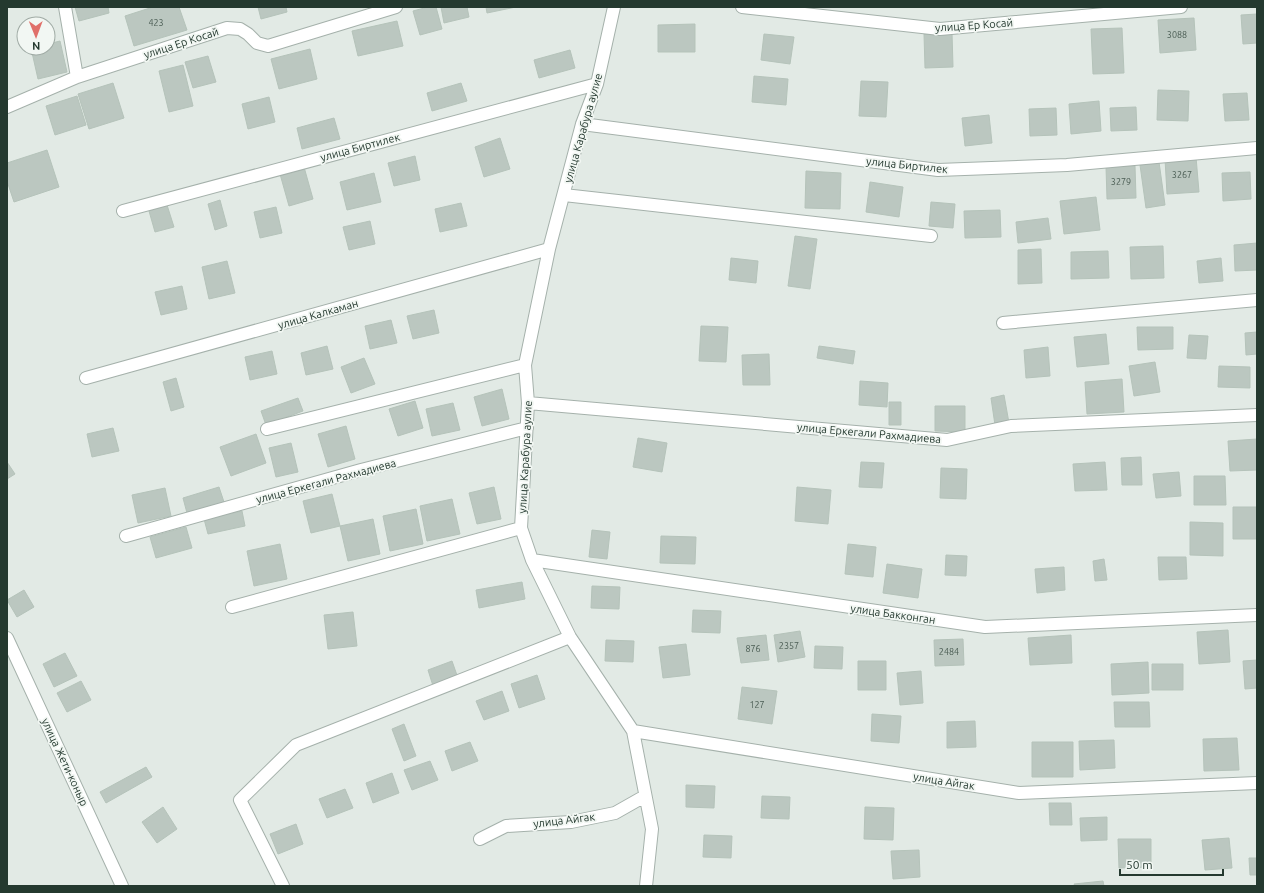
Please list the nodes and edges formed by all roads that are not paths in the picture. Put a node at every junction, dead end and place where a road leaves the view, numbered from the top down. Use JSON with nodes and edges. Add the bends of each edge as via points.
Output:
{"nodes":[{"id":1,"x":65,"y":7,"type":"edge"},
{"id":2,"x":396,"y":7,"type":"edge"},
{"id":3,"x":614,"y":7,"type":"edge"},
{"id":4,"x":742,"y":7,"type":"edge"},
{"id":5,"x":1181,"y":7,"type":"edge"},
{"id":6,"x":77,"y":77,"type":"junction"},
{"id":7,"x":597,"y":84,"type":"junction"},
{"id":8,"x":7,"y":106,"type":"edge"},
{"id":9,"x":582,"y":124,"type":"junction"},
{"id":10,"x":1257,"y":148,"type":"edge"},
{"id":11,"x":564,"y":195,"type":"junction"},
{"id":12,"x":123,"y":211,"type":"dead end"},
{"id":13,"x":931,"y":236,"type":"dead end"},
{"id":14,"x":549,"y":249,"type":"junction"},
{"id":15,"x":1257,"y":300,"type":"edge"},
{"id":16,"x":1002,"y":323,"type":"dead end"},
{"id":17,"x":525,"y":365,"type":"junction"},
{"id":18,"x":86,"y":378,"type":"dead end"},
{"id":19,"x":528,"y":403,"type":"junction"},
{"id":20,"x":1257,"y":415,"type":"edge"},
{"id":21,"x":527,"y":428,"type":"junction"},
{"id":22,"x":267,"y":429,"type":"dead end"},
{"id":23,"x":521,"y":528,"type":"junction"},
{"id":24,"x":126,"y":536,"type":"dead end"},
{"id":25,"x":532,"y":560,"type":"junction"},
{"id":26,"x":232,"y":607,"type":"dead end"},
{"id":27,"x":1257,"y":615,"type":"edge"},
{"id":28,"x":570,"y":637,"type":"junction"},
{"id":29,"x":7,"y":638,"type":"edge"},
{"id":30,"x":633,"y":731,"type":"junction"},
{"id":31,"x":1257,"y":783,"type":"edge"},
{"id":32,"x":645,"y":796,"type":"junction"},
{"id":33,"x":480,"y":839,"type":"dead end"},
{"id":34,"x":122,"y":886,"type":"edge"},
{"id":35,"x":283,"y":886,"type":"edge"},
{"id":36,"x":646,"y":886,"type":"edge"}],
"edges":[{"from":1,"to":6,"type":"street"},
{"from":2,"to":6,"type":"street","name":"улица Ер Косай","via":[[268,46],[257,43],[240,29],[227,28]]},
{"from":3,"to":7,"type":"street","name":"улица Карабура аулие"},
{"from":4,"to":5,"type":"street","name":"улица Ер Косай","via":[[940,29]]},
{"from":6,"to":8,"type":"street","name":"улица Ер Косай"},
{"from":7,"to":9,"type":"street","name":"улица Карабура аулие"},
{"from":7,"to":12,"type":"street","name":"улица Биртилек"},
{"from":9,"to":10,"type":"street","name":"улица Биртилек","via":[[938,170],[1067,165]]},
{"from":9,"to":11,"type":"street","name":"улица Карабура аулие"},
{"from":11,"to":13,"type":"street"},
{"from":11,"to":14,"type":"street","name":"улица Карабура аулие"},
{"from":14,"to":17,"type":"street","name":"улица Карабура аулие"},
{"from":14,"to":18,"type":"street","name":"улица Калкаман"},
{"from":15,"to":16,"type":"street"},
{"from":17,"to":19,"type":"street","name":"улица Карабура аулие"},
{"from":17,"to":22,"type":"street"},
{"from":19,"to":20,"type":"street","name":"улица Еркегали Рахмадиева","via":[[947,440],[1011,426]]},
{"from":19,"to":21,"type":"street","name":"улица Карабура аулие"},
{"from":21,"to":23,"type":"street","name":"улица Карабура аулие"},
{"from":21,"to":24,"type":"street","name":"улица Еркегали Рахмадиева","via":[[361,470]]},
{"from":23,"to":25,"type":"street","name":"улица Карабура аулие"},
{"from":23,"to":26,"type":"street"},
{"from":25,"to":27,"type":"street","name":"улица Бакконган","via":[[985,627]]},
{"from":25,"to":28,"type":"street","name":"улица Карабура аулие"},
{"from":28,"to":30,"type":"street","name":"улица Карабура аулие"},
{"from":28,"to":35,"type":"street","via":[[296,745],[240,800]]},
{"from":29,"to":34,"type":"street","name":"улица Жети-коныр"},
{"from":30,"to":31,"type":"street","name":"улица Айгак","via":[[1019,793]]},
{"from":30,"to":32,"type":"street","name":"улица Карабура аулие"},
{"from":32,"to":33,"type":"street","name":"улица Айгак","via":[[615,813],[571,822],[506,826]]},
{"from":32,"to":36,"type":"street","name":"улица Карабура аулие","via":[[652,830]]}]}
